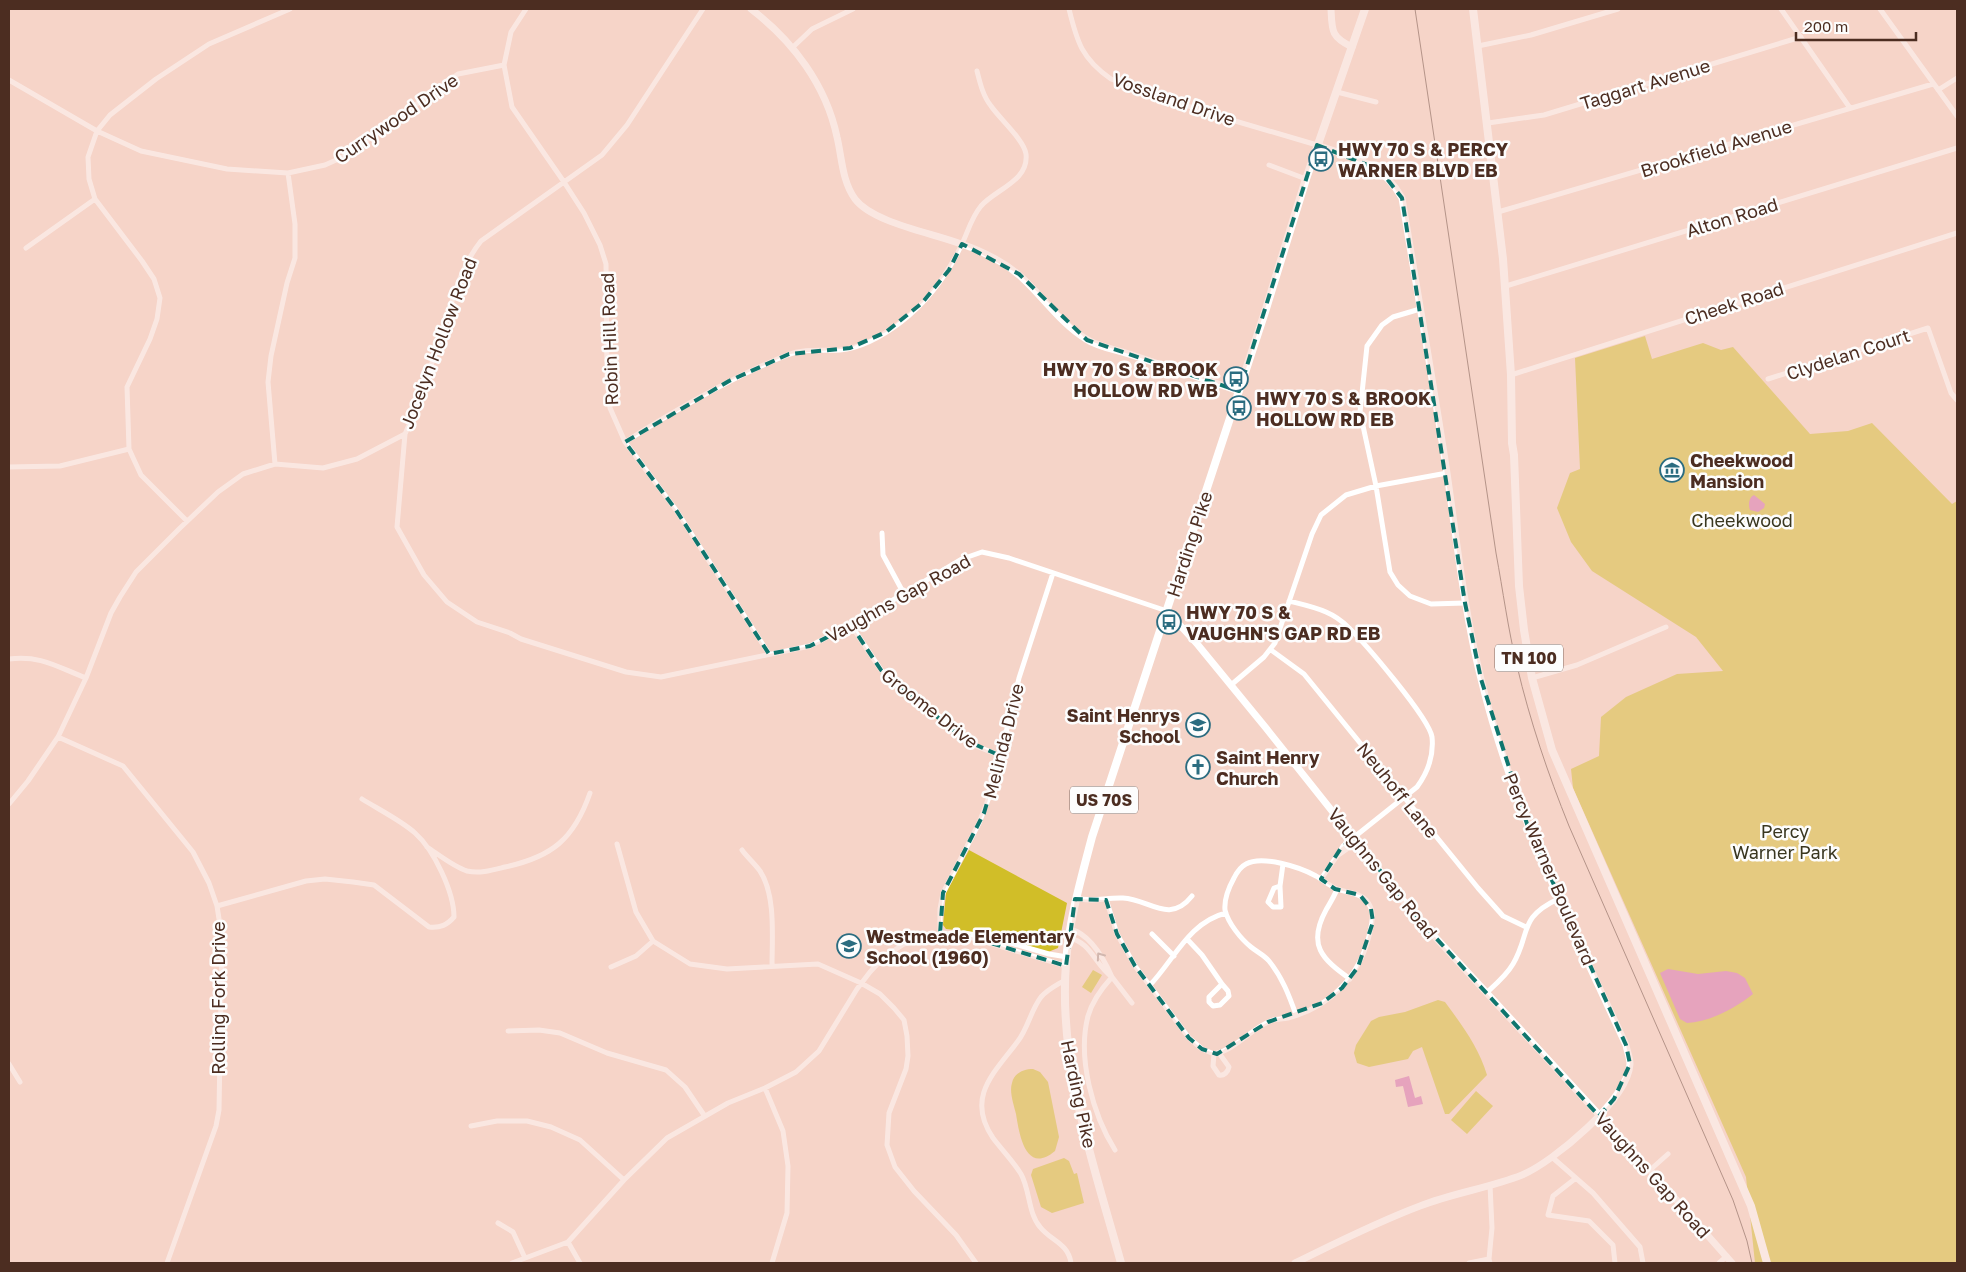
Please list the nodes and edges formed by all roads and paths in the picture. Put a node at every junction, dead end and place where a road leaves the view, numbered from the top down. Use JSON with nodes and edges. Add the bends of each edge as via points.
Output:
{"nodes":[{"id":1,"x":290,"y":9,"type":"edge"},
{"id":2,"x":526,"y":9,"type":"edge"},
{"id":3,"x":703,"y":9,"type":"edge"},
{"id":4,"x":751,"y":9,"type":"edge"},
{"id":5,"x":852,"y":9,"type":"edge"},
{"id":6,"x":1069,"y":9,"type":"edge"},
{"id":7,"x":1331,"y":9,"type":"edge"},
{"id":8,"x":1365,"y":9,"type":"edge"},
{"id":9,"x":1473,"y":9,"type":"edge"},
{"id":10,"x":1618,"y":9,"type":"edge"},
{"id":11,"x":1781,"y":9,"type":"edge"},
{"id":12,"x":1880,"y":9,"type":"edge"},
{"id":13,"x":1801,"y":37,"type":"junction"},
{"id":14,"x":1352,"y":46,"type":"junction"},
{"id":15,"x":1478,"y":46,"type":"junction"},
{"id":16,"x":792,"y":48,"type":"junction"},
{"id":17,"x":504,"y":65,"type":"junction"},
{"id":18,"x":977,"y":71,"type":"dead end"},
{"id":19,"x":1957,"y":78,"type":"edge"},
{"id":20,"x":9,"y":80,"type":"edge"},
{"id":21,"x":1933,"y":84,"type":"junction"},
{"id":22,"x":1938,"y":90,"type":"junction"},
{"id":23,"x":1337,"y":92,"type":"junction"},
{"id":24,"x":1376,"y":102,"type":"dead end"},
{"id":25,"x":1850,"y":108,"type":"junction"},
{"id":26,"x":1957,"y":116,"type":"edge"},
{"id":27,"x":1488,"y":123,"type":"junction"},
{"id":28,"x":97,"y":131,"type":"junction"},
{"id":29,"x":1317,"y":146,"type":"junction"},
{"id":30,"x":1957,"y":148,"type":"edge"},
{"id":31,"x":1269,"y":166,"type":"dead end"},
{"id":32,"x":288,"y":173,"type":"junction"},
{"id":33,"x":1306,"y":179,"type":"junction"},
{"id":34,"x":564,"y":182,"type":"junction"},
{"id":35,"x":95,"y":199,"type":"junction"},
{"id":36,"x":1498,"y":212,"type":"junction"},
{"id":37,"x":1957,"y":233,"type":"edge"},
{"id":38,"x":962,"y":244,"type":"junction"},
{"id":39,"x":26,"y":248,"type":"dead end"},
{"id":40,"x":1506,"y":286,"type":"junction"},
{"id":41,"x":1420,"y":309,"type":"junction"},
{"id":42,"x":1511,"y":375,"type":"junction"},
{"id":43,"x":1768,"y":379,"type":"dead end"},
{"id":44,"x":1240,"y":391,"type":"junction"},
{"id":45,"x":1957,"y":400,"type":"edge"},
{"id":46,"x":405,"y":434,"type":"junction"},
{"id":47,"x":625,"y":442,"type":"junction"},
{"id":48,"x":129,"y":449,"type":"junction"},
{"id":49,"x":275,"y":464,"type":"junction"},
{"id":50,"x":9,"y":467,"type":"edge"},
{"id":51,"x":1446,"y":473,"type":"junction"},
{"id":52,"x":1376,"y":486,"type":"junction"},
{"id":53,"x":187,"y":521,"type":"junction"},
{"id":54,"x":882,"y":533,"type":"dead end"},
{"id":55,"x":1053,"y":573,"type":"junction"},
{"id":56,"x":903,"y":592,"type":"junction"},
{"id":57,"x":1289,"y":600,"type":"junction"},
{"id":58,"x":1465,"y":603,"type":"junction"},
{"id":59,"x":1167,"y":611,"type":"junction"},
{"id":60,"x":851,"y":625,"type":"junction"},
{"id":61,"x":1666,"y":626,"type":"dead end"},
{"id":62,"x":1271,"y":650,"type":"junction"},
{"id":63,"x":769,"y":654,"type":"junction"},
{"id":64,"x":9,"y":659,"type":"edge"},
{"id":65,"x":86,"y":678,"type":"junction"},
{"id":66,"x":1532,"y":678,"type":"junction"},
{"id":67,"x":1231,"y":685,"type":"junction"},
{"id":68,"x":58,"y":737,"type":"junction"},
{"id":69,"x":1001,"y":756,"type":"junction"},
{"id":70,"x":590,"y":793,"type":"dead end"},
{"id":71,"x":1405,"y":798,"type":"junction"},
{"id":72,"x":362,"y":799,"type":"dead end"},
{"id":73,"x":9,"y":804,"type":"edge"},
{"id":74,"x":1356,"y":839,"type":"junction"},
{"id":75,"x":617,"y":844,"type":"dead end"},
{"id":76,"x":425,"y":846,"type":"junction"},
{"id":77,"x":742,"y":850,"type":"dead end"},
{"id":78,"x":1283,"y":864,"type":"junction"},
{"id":79,"x":1321,"y":879,"type":"junction"},
{"id":80,"x":1280,"y":886,"type":"dead end"},
{"id":81,"x":1337,"y":889,"type":"junction"},
{"id":82,"x":1192,"y":896,"type":"dead end"},
{"id":83,"x":1076,"y":898,"type":"junction"},
{"id":84,"x":1106,"y":899,"type":"junction"},
{"id":85,"x":1558,"y":899,"type":"junction"},
{"id":86,"x":217,"y":906,"type":"junction"},
{"id":87,"x":1226,"y":913,"type":"junction"},
{"id":88,"x":1526,"y":927,"type":"junction"},
{"id":89,"x":1070,"y":929,"type":"junction"},
{"id":90,"x":951,"y":933,"type":"junction"},
{"id":91,"x":940,"y":934,"type":"junction"},
{"id":92,"x":1152,"y":934,"type":"dead end"},
{"id":93,"x":1069,"y":938,"type":"junction"},
{"id":94,"x":1186,"y":939,"type":"junction"},
{"id":95,"x":653,"y":942,"type":"junction"},
{"id":96,"x":1174,"y":956,"type":"junction"},
{"id":97,"x":1067,"y":957,"type":"junction"},
{"id":98,"x":772,"y":966,"type":"junction"},
{"id":99,"x":1066,"y":966,"type":"junction"},
{"id":100,"x":611,"y":967,"type":"dead end"},
{"id":101,"x":1112,"y":977,"type":"junction"},
{"id":102,"x":1350,"y":978,"type":"junction"},
{"id":103,"x":1065,"y":980,"type":"junction"},
{"id":104,"x":861,"y":982,"type":"junction"},
{"id":105,"x":1222,"y":984,"type":"junction"},
{"id":106,"x":1150,"y":985,"type":"junction"},
{"id":107,"x":1486,"y":993,"type":"junction"},
{"id":108,"x":1132,"y":1003,"type":"dead end"},
{"id":109,"x":1296,"y":1015,"type":"junction"},
{"id":110,"x":508,"y":1031,"type":"dead end"},
{"id":111,"x":9,"y":1064,"type":"edge"},
{"id":112,"x":20,"y":1082,"type":"dead end"},
{"id":113,"x":766,"y":1088,"type":"junction"},
{"id":114,"x":704,"y":1115,"type":"junction"},
{"id":115,"x":1599,"y":1116,"type":"junction"},
{"id":116,"x":471,"y":1126,"type":"dead end"},
{"id":117,"x":1115,"y":1150,"type":"dead end"},
{"id":118,"x":1668,"y":1154,"type":"dead end"},
{"id":119,"x":1553,"y":1158,"type":"junction"},
{"id":120,"x":1650,"y":1170,"type":"junction"},
{"id":121,"x":1576,"y":1178,"type":"junction"},
{"id":122,"x":624,"y":1180,"type":"junction"},
{"id":123,"x":1490,"y":1185,"type":"junction"},
{"id":124,"x":498,"y":1223,"type":"dead end"},
{"id":125,"x":568,"y":1242,"type":"junction"},
{"id":126,"x":524,"y":1258,"type":"junction"},
{"id":127,"x":1490,"y":1261,"type":"edge"},
{"id":128,"x":1731,"y":1261,"type":"edge"},
{"id":129,"x":167,"y":1263,"type":"edge"},
{"id":130,"x":512,"y":1263,"type":"edge"},
{"id":131,"x":580,"y":1263,"type":"edge"},
{"id":132,"x":772,"y":1263,"type":"edge"},
{"id":133,"x":976,"y":1263,"type":"edge"},
{"id":134,"x":1071,"y":1263,"type":"edge"},
{"id":135,"x":1121,"y":1263,"type":"edge"},
{"id":136,"x":1296,"y":1263,"type":"edge"},
{"id":137,"x":1469,"y":1263,"type":"edge"},
{"id":138,"x":1615,"y":1263,"type":"edge"},
{"id":139,"x":1643,"y":1263,"type":"edge"},
{"id":140,"x":1719,"y":1263,"type":"edge"},
{"id":141,"x":1767,"y":1263,"type":"edge"}],
"edges":[{"from":1,"to":28,"type":"street","via":[[216,40],[196,52],[120,106]]},
{"from":2,"to":17,"type":"street","name":"Robin Hill Road","via":[[511,32]]},
{"from":3,"to":34,"type":"street","name":"Jocelyn Hollow Road","via":[[627,125],[602,155]]},
{"from":4,"to":16,"type":"street"},
{"from":5,"to":16,"type":"street","via":[[812,29]]},
{"from":6,"to":29,"type":"street","name":"Vossland Drive","via":[[1076,40],[1100,72],[1112,80]]},
{"from":7,"to":14,"type":"street","via":[[1332,31],[1339,40]]},
{"from":8,"to":14,"type":"main road","name":"Harding Pike","number":"US 70S"},
{"from":9,"to":15,"type":"main road","number":"TN 100"},
{"from":10,"to":15,"type":"street","via":[[1531,35]]},
{"from":11,"to":13,"type":"street"},
{"from":12,"to":21,"type":"street"},
{"from":13,"to":25,"type":"street"},
{"from":13,"to":27,"type":"street","name":"Taggart Avenue","via":[[1544,115]]},
{"from":14,"to":23,"type":"main road","name":"Harding Pike","number":"US 70S"},
{"from":15,"to":27,"type":"main road","number":"TN 100"},
{"from":16,"to":38,"type":"street","via":[[814,76],[828,107],[846,184],[855,199],[868,212]]},
{"from":17,"to":32,"type":"street","name":"Currywood Drive","via":[[458,74],[345,156],[325,165]]},
{"from":17,"to":34,"type":"street","name":"Robin Hill Road","via":[[512,107]]},
{"from":18,"to":38,"type":"street","via":[[989,104],[1023,145],[1026,155],[1018,178],[991,196],[973,216]]},
{"from":19,"to":22,"type":"street"},
{"from":20,"to":28,"type":"street","name":"Currywood Drive"},
{"from":21,"to":22,"type":"street"},
{"from":21,"to":25,"type":"street","name":"Brookfield Avenue"},
{"from":22,"to":26,"type":"street"},
{"from":23,"to":24,"type":"street"},
{"from":23,"to":29,"type":"main road","name":"Harding Pike","number":"US 70S"},
{"from":25,"to":36,"type":"street","name":"Brookfield Avenue"},
{"from":27,"to":36,"type":"main road","number":"TN 100"},
{"from":28,"to":32,"type":"street","name":"Currywood Drive","via":[[141,151],[227,169]]},
{"from":28,"to":35,"type":"street","via":[[88,157]]},
{"from":29,"to":33,"type":"main road","name":"Harding Pike","number":"US 70S"},
{"from":29,"to":41,"type":"street","name":"Percy Warner Boulevard","via":[[1370,165],[1394,182],[1402,198]]},
{"from":30,"to":40,"type":"street","name":"Alton Road"},
{"from":31,"to":33,"type":"street"},
{"from":32,"to":49,"type":"street","via":[[295,224],[295,258],[271,356],[268,382]]},
{"from":33,"to":44,"type":"main road","name":"Harding Pike","number":"US 70S"},
{"from":34,"to":46,"type":"street","name":"Jocelyn Hollow Road","via":[[481,241],[472,252]]},
{"from":34,"to":47,"type":"street","name":"Robin Hill Road","via":[[584,213],[606,264],[610,408]]},
{"from":35,"to":39,"type":"street"},
{"from":35,"to":48,"type":"street","via":[[154,279],[160,298],[157,319],[127,387]]},
{"from":36,"to":40,"type":"main road","number":"TN 100"},
{"from":37,"to":42,"type":"street","name":"Cheek Road"},
{"from":38,"to":44,"type":"street","via":[[1000,261],[1019,274],[1059,317],[1087,340]]},
{"from":38,"to":47,"type":"street","via":[[949,270],[922,303],[886,332],[850,348],[802,350],[788,354],[678,408]]},
{"from":40,"to":42,"type":"main road","number":"TN 100"},
{"from":41,"to":51,"type":"street","name":"Percy Warner Boulevard"},
{"from":41,"to":52,"type":"street","via":[[1393,317],[1382,325],[1367,346],[1360,412]]},
{"from":42,"to":66,"type":"main road","number":"TN 100","via":[[1519,586]]},
{"from":43,"to":45,"type":"street","name":"Clydelan Court","via":[[1928,328],[1951,394]]},
{"from":44,"to":59,"type":"main road","name":"Harding Pike","number":"US 70S"},
{"from":46,"to":49,"type":"street","name":"Jocelyn Hollow Road","via":[[357,459],[323,468]]},
{"from":46,"to":63,"type":"street","name":"Vaughns Gap Road","via":[[397,528],[424,575],[448,602],[477,622],[642,676],[660,677]]},
{"from":47,"to":63,"type":"street","name":"Robin Hill Road","via":[[676,510]]},
{"from":48,"to":50,"type":"street","via":[[60,466]]},
{"from":48,"to":53,"type":"street","via":[[142,475]]},
{"from":49,"to":53,"type":"street","name":"Jocelyn Hollow Road","via":[[243,474]]},
{"from":51,"to":52,"type":"street"},
{"from":51,"to":58,"type":"street","name":"Percy Warner Boulevard"},
{"from":52,"to":57,"type":"street","via":[[1346,495],[1321,515]]},
{"from":52,"to":58,"type":"street","via":[[1390,572],[1398,585],[1410,596],[1431,604]]},
{"from":53,"to":65,"type":"street","name":"Jocelyn Hollow Road","via":[[136,572],[120,596]]},
{"from":54,"to":56,"type":"street","via":[[883,555]]},
{"from":55,"to":56,"type":"street","name":"Vaughns Gap Road","via":[[982,552]]},
{"from":55,"to":59,"type":"street","name":"Vaughns Gap Road"},
{"from":55,"to":69,"type":"street","name":"Melinda Drive","via":[[1022,665]]},
{"from":56,"to":60,"type":"street","name":"Vaughns Gap Road"},
{"from":57,"to":62,"type":"street"},
{"from":57,"to":71,"type":"street","via":[[1326,612],[1347,626],[1424,719],[1432,735],[1432,756],[1426,775]]},
{"from":58,"to":85,"type":"street","name":"Percy Warner Boulevard","via":[[1481,679],[1503,755]]},
{"from":59,"to":67,"type":"street","name":"Vaughns Gap Road"},
{"from":59,"to":83,"type":"main road","name":"Harding Pike","number":"US 70S","via":[[1092,837]]},
{"from":60,"to":63,"type":"street","name":"Vaughns Gap Road","via":[[810,646]]},
{"from":60,"to":69,"type":"street","name":"Groome Drive","via":[[881,670],[898,686],[971,744]]},
{"from":61,"to":66,"type":"street","via":[[1577,666]]},
{"from":62,"to":67,"type":"street"},
{"from":62,"to":71,"type":"street","name":"Neuhoff Lane","via":[[1304,674]]},
{"from":64,"to":65,"type":"street","via":[[42,660]]},
{"from":65,"to":68,"type":"street","name":"Jocelyn Hollow Road"},
{"from":66,"to":141,"type":"main road","number":"TN 100","via":[[1558,768],[1751,1206]]},
{"from":67,"to":74,"type":"street","name":"Vaughns Gap Road"},
{"from":68,"to":73,"type":"street","name":"Jocelyn Hollow Road"},
{"from":68,"to":86,"type":"street","name":"Rolling Fork Drive","via":[[123,766],[193,852]]},
{"from":69,"to":91,"type":"street","name":"Melinda Drive","via":[[984,813],[944,889]]},
{"from":70,"to":76,"type":"street","via":[[582,812],[561,843],[529,861],[476,872],[466,870]]},
{"from":71,"to":74,"type":"street"},
{"from":71,"to":88,"type":"street","name":"Neuhoff Lane","via":[[1454,861],[1503,916]]},
{"from":72,"to":76,"type":"street","via":[[415,833]]},
{"from":74,"to":79,"type":"street","via":[[1337,856]]},
{"from":74,"to":107,"type":"street","name":"Vaughns Gap Road","via":[[1414,914]]},
{"from":75,"to":95,"type":"street","via":[[636,912]]},
{"from":76,"to":86,"type":"street","via":[[449,886],[454,917],[447,925],[429,927],[374,885],[325,879],[306,881]]},
{"from":77,"to":98,"type":"street","via":[[765,882],[772,910]]},
{"from":78,"to":79,"type":"street"},
{"from":78,"to":80,"type":"street"},
{"from":78,"to":87,"type":"street","via":[[1256,861],[1242,867],[1228,890]]},
{"from":79,"to":81,"type":"street"},
{"from":81,"to":102,"type":"street","via":[[1320,927],[1319,949],[1330,964]]},
{"from":81,"to":102,"type":"street","via":[[1360,895],[1372,912],[1373,922],[1366,950]]},
{"from":82,"to":84,"type":"street","via":[[1177,907],[1164,910],[1131,899]]},
{"from":83,"to":84,"type":"street","via":[[1090,901]]},
{"from":83,"to":89,"type":"main road","name":"Harding Pike","number":"US 70S"},
{"from":84,"to":106,"type":"street","via":[[1124,948]]},
{"from":85,"to":88,"type":"street","via":[[1544,906]]},
{"from":85,"to":115,"type":"street","name":"Percy Warner Boulevard","via":[[1626,1045],[1630,1064],[1614,1099]]},
{"from":86,"to":129,"type":"street","name":"Rolling Fork Drive","via":[[222,938],[219,1110]]},
{"from":87,"to":94,"type":"street","via":[[1213,917]]},
{"from":87,"to":109,"type":"street","via":[[1245,941],[1273,966],[1288,991]]},
{"from":88,"to":107,"type":"street","via":[[1513,964]]},
{"from":89,"to":93,"type":"main road","name":"Harding Pike","number":"US 70S"},
{"from":101,"to":89,"type":"street","one_way":true,"via":[[1089,940]]},
{"from":90,"to":91,"type":"street"},
{"from":90,"to":97,"type":"street","via":[[990,937]]},
{"from":90,"to":99,"type":"street"},
{"from":91,"to":104,"type":"street","via":[[899,947]]},
{"from":92,"to":96,"type":"street"},
{"from":93,"to":97,"type":"main road","name":"Harding Pike","number":"US 70S"},
{"from":93,"to":101,"type":"street","via":[[1084,944]]},
{"from":94,"to":96,"type":"street"},
{"from":94,"to":105,"type":"street","via":[[1202,954]]},
{"from":95,"to":98,"type":"street","via":[[690,964],[728,969]]},
{"from":95,"to":100,"type":"street","via":[[636,956]]},
{"from":96,"to":106,"type":"street"},
{"from":97,"to":99,"type":"main road","name":"Harding Pike","number":"US 70S"},
{"from":98,"to":104,"type":"street","via":[[813,964]]},
{"from":99,"to":103,"type":"main road","name":"Harding Pike","number":"US 70S"},
{"from":101,"to":108,"type":"street"},
{"from":101,"to":117,"type":"street","via":[[1089,1013],[1086,1044],[1088,1077],[1095,1106],[1103,1130]]},
{"from":102,"to":109,"type":"street","via":[[1326,1000]]},
{"from":103,"to":134,"type":"street","via":[[1037,1003],[1023,1033],[986,1084],[982,1104],[989,1131],[1024,1180],[1038,1225],[1066,1248]]},
{"from":103,"to":135,"type":"main road","name":"Harding Pike","number":"US 70S","via":[[1071,1074]]},
{"from":104,"to":113,"type":"street","via":[[820,1051],[796,1071]]},
{"from":104,"to":133,"type":"street","via":[[894,1008],[904,1020],[907,1036],[906,1069],[887,1126],[887,1145],[895,1167],[956,1235]]},
{"from":105,"to":105,"type":"street","via":[[1229,996],[1213,1006],[1209,997]]},
{"from":106,"to":109,"type":"street","via":[[1192,1042],[1216,1054],[1268,1022]]},
{"from":107,"to":115,"type":"street","name":"Vaughns Gap Road"},
{"from":110,"to":114,"type":"street","via":[[560,1033],[600,1050],[666,1070],[685,1088]]},
{"from":111,"to":112,"type":"street"},
{"from":113,"to":114,"type":"street"},
{"from":113,"to":132,"type":"street","via":[[783,1130],[788,1166],[787,1213]]},
{"from":114,"to":122,"type":"street","via":[[667,1138]]},
{"from":115,"to":119,"type":"street","name":"Percy Warner Boulevard"},
{"from":115,"to":120,"type":"street","name":"Vaughns Gap Road"},
{"from":116,"to":122,"type":"street","via":[[527,1121],[551,1127],[580,1140]]},
{"from":118,"to":120,"type":"street"},
{"from":119,"to":121,"type":"street"},
{"from":119,"to":123,"type":"street","name":"Percy Warner Boulevard","via":[[1522,1175]]},
{"from":120,"to":128,"type":"street","name":"Vaughns Gap Road"},
{"from":121,"to":138,"type":"street","via":[[1553,1196],[1548,1215],[1589,1221],[1614,1245]]},
{"from":121,"to":139,"type":"street","via":[[1640,1246]]},
{"from":122,"to":125,"type":"street"},
{"from":123,"to":127,"type":"street"},
{"from":123,"to":136,"type":"street","name":"Percy Warner Boulevard","via":[[1421,1205],[1369,1226]]},
{"from":124,"to":126,"type":"street","via":[[513,1232]]},
{"from":125,"to":126,"type":"street"},
{"from":125,"to":131,"type":"street"},
{"from":126,"to":130,"type":"street"},
{"from":127,"to":137,"type":"street"},
{"from":128,"to":140,"type":"street","name":"Vaughns Gap Road"}]}
